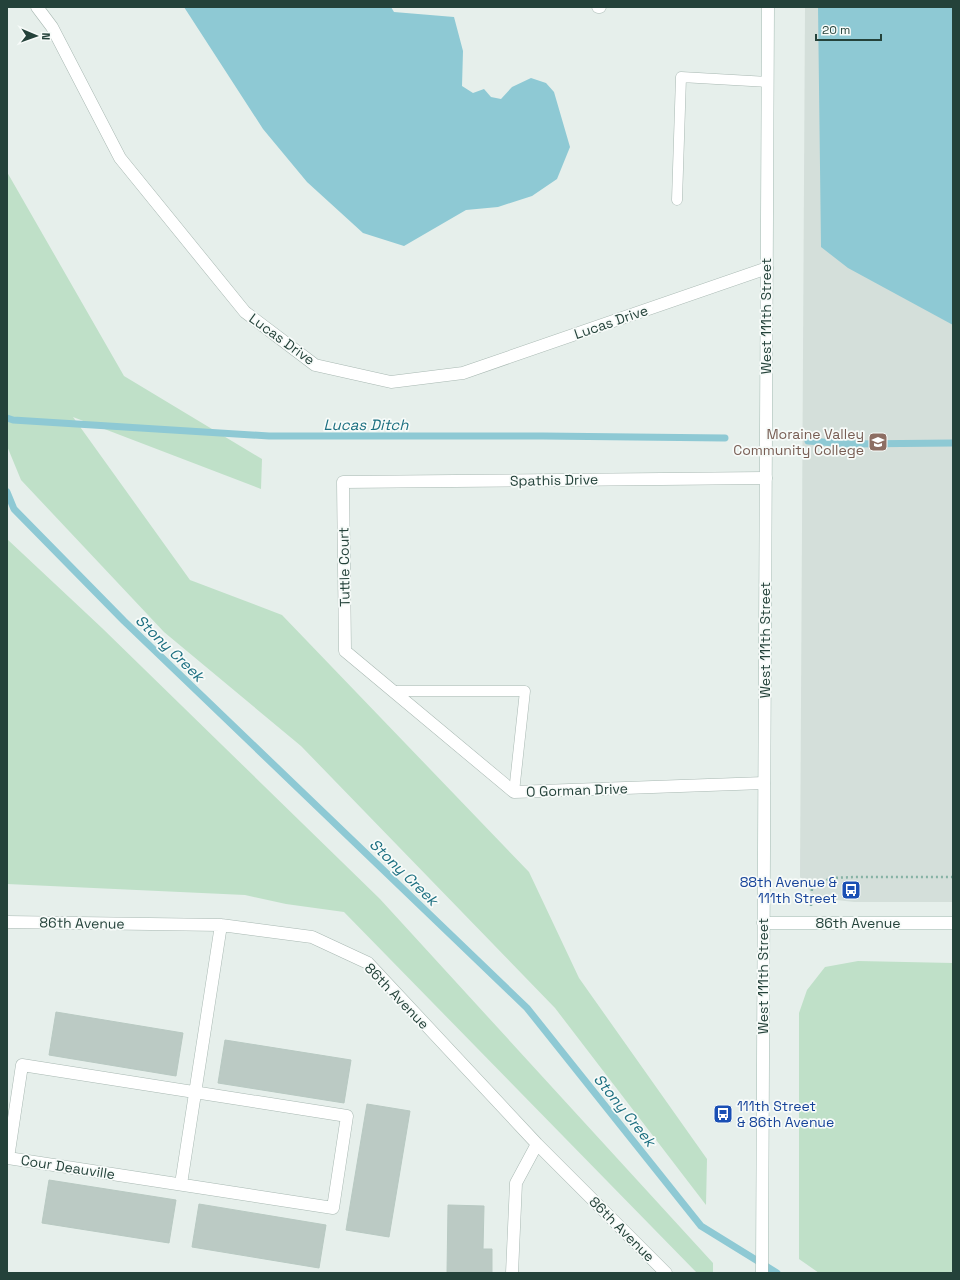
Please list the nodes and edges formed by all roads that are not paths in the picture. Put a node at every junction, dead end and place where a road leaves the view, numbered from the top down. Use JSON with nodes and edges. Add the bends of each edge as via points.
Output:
{"nodes":[{"id":1,"x":37,"y":7,"type":"edge"},
{"id":2,"x":768,"y":7,"type":"edge"},
{"id":3,"x":768,"y":82,"type":"junction"},
{"id":4,"x":677,"y":200,"type":"dead end"},
{"id":5,"x":767,"y":268,"type":"junction"},
{"id":6,"x":766,"y":478,"type":"junction"},
{"id":7,"x":343,"y":482,"type":"joint"},
{"id":8,"x":345,"y":651,"type":"joint"},
{"id":9,"x":393,"y":691,"type":"junction"},
{"id":10,"x":764,"y":783,"type":"junction"},
{"id":11,"x":514,"y":792,"type":"junction"},
{"id":12,"x":7,"y":922,"type":"edge"},
{"id":13,"x":763,"y":923,"type":"junction"},
{"id":14,"x":953,"y":923,"type":"edge"},
{"id":15,"x":221,"y":925,"type":"junction"},
{"id":16,"x":195,"y":1092,"type":"junction"},
{"id":17,"x":537,"y":1144,"type":"junction"},
{"id":18,"x":180,"y":1184,"type":"junction"},
{"id":19,"x":512,"y":1273,"type":"edge"},
{"id":20,"x":666,"y":1273,"type":"edge"},
{"id":21,"x":762,"y":1273,"type":"edge"}],
"edges":[{"from":1,"to":5,"type":"street","name":"Lucas Drive","via":[[52,27],[120,158],[245,312],[315,365],[391,382],[462,373]]},
{"from":2,"to":3,"type":"street","name":"West 111th Street"},
{"from":3,"to":4,"type":"lane","via":[[681,77]]},
{"from":3,"to":5,"type":"street","name":"West 111th Street"},
{"from":5,"to":6,"type":"street","name":"West 111th Street"},
{"from":6,"to":7,"type":"street","name":"Spathis Drive"},
{"from":6,"to":10,"type":"street","name":"West 111th Street"},
{"from":7,"to":8,"type":"street","name":"Tuttle Court"},
{"from":8,"to":9,"type":"street","name":"O Gorman Drive"},
{"from":9,"to":11,"type":"street","name":"O Gorman Drive"},
{"from":9,"to":11,"type":"lane","via":[[525,691]]},
{"from":10,"to":11,"type":"street","name":"O Gorman Drive"},
{"from":10,"to":13,"type":"street","name":"West 111th Street"},
{"from":12,"to":15,"type":"street","name":"86th Avenue"},
{"from":13,"to":14,"type":"street","name":"86th Avenue"},
{"from":13,"to":21,"type":"street","name":"West 111th Street"},
{"from":15,"to":16,"type":"street"},
{"from":15,"to":17,"type":"street","name":"86th Avenue","via":[[312,938],[368,962]]},
{"from":16,"to":18,"type":"street"},
{"from":16,"to":18,"type":"street","name":"Cour Deauville","via":[[347,1116],[333,1208]]},
{"from":16,"to":18,"type":"street","name":"Cour Deauville","via":[[22,1065],[8,1158]]},
{"from":17,"to":19,"type":"street","via":[[516,1183]]},
{"from":17,"to":20,"type":"street","name":"86th Avenue"}]}
